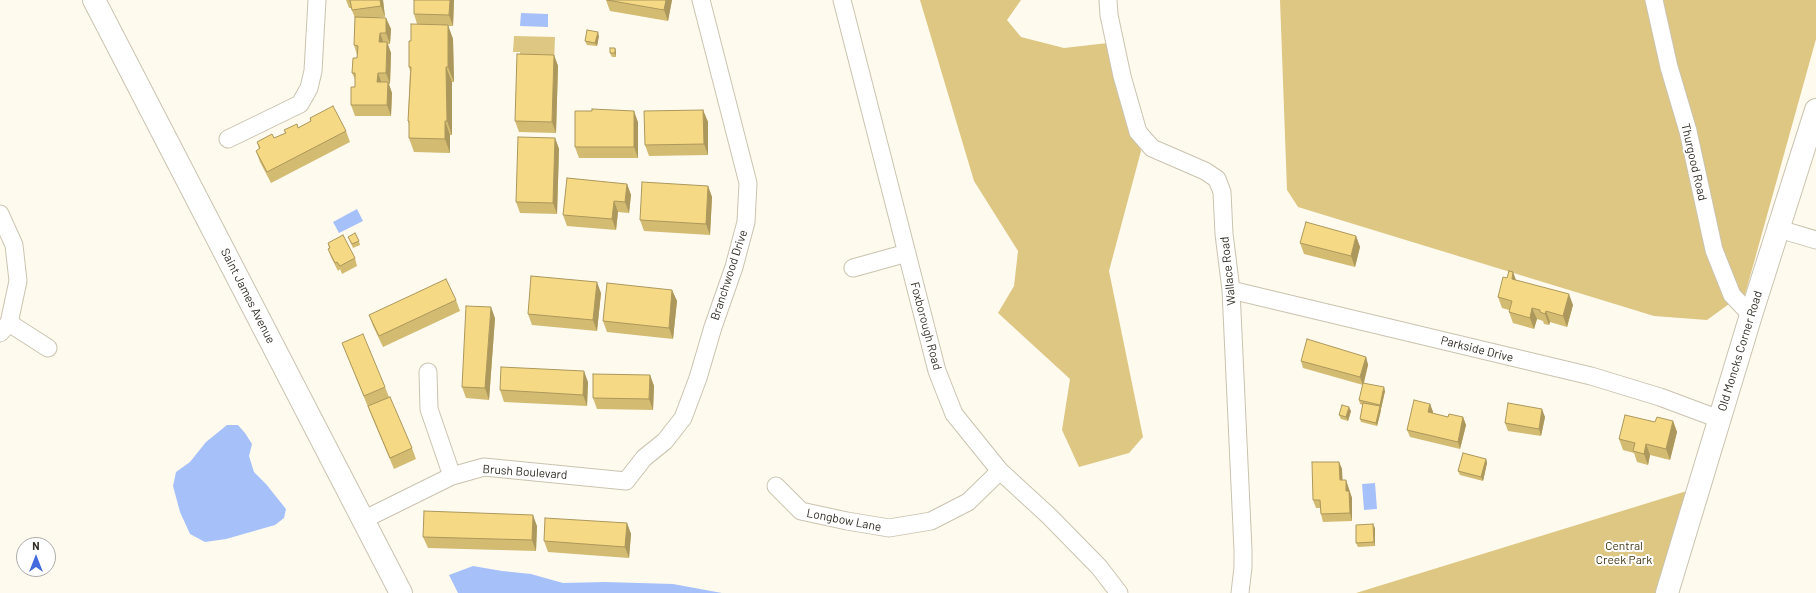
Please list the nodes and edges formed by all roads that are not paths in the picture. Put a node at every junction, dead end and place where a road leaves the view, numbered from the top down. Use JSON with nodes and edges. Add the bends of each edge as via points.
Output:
{"nodes":[{"id":1,"x":94,"y":0,"type":"edge"},
{"id":2,"x":317,"y":0,"type":"edge"},
{"id":3,"x":701,"y":0,"type":"edge"},
{"id":4,"x":842,"y":0,"type":"edge"},
{"id":5,"x":1108,"y":0,"type":"edge"},
{"id":6,"x":1654,"y":0,"type":"edge"},
{"id":7,"x":1816,"y":110,"type":"edge"},
{"id":8,"x":228,"y":139,"type":"dead end"},
{"id":9,"x":0,"y":214,"type":"edge"},
{"id":10,"x":1779,"y":229,"type":"junction"},
{"id":11,"x":1816,"y":240,"type":"edge"},
{"id":12,"x":907,"y":253,"type":"junction"},
{"id":13,"x":853,"y":268,"type":"dead end"},
{"id":14,"x":1231,"y":290,"type":"junction"},
{"id":15,"x":1751,"y":314,"type":"junction"},
{"id":16,"x":4,"y":328,"type":"edge"},
{"id":17,"x":48,"y":348,"type":"dead end"},
{"id":18,"x":428,"y":372,"type":"dead end"},
{"id":19,"x":1719,"y":419,"type":"junction"},
{"id":20,"x":1000,"y":471,"type":"junction"},
{"id":21,"x":452,"y":476,"type":"junction"},
{"id":22,"x":626,"y":481,"type":"joint"},
{"id":23,"x":776,"y":486,"type":"dead end"},
{"id":24,"x":363,"y":520,"type":"junction"},
{"id":25,"x":401,"y":593,"type":"edge"},
{"id":26,"x":1119,"y":593,"type":"edge"},
{"id":27,"x":1240,"y":593,"type":"edge"},
{"id":28,"x":1667,"y":593,"type":"edge"}],
"edges":[{"from":1,"to":24,"type":"main road","name":"Saint James Avenue"},
{"from":2,"to":8,"type":"street","via":[[313,71],[309,88],[300,104]]},
{"from":3,"to":22,"type":"street","name":"Branchwood Drive","via":[[748,183],[746,222],[734,267],[683,418],[665,441],[644,458]]},
{"from":4,"to":12,"type":"street","name":"Foxborough Road"},
{"from":5,"to":14,"type":"street","name":"Wallace Road","via":[[1122,76],[1138,132],[1152,148],[1204,170],[1217,179],[1222,192]]},
{"from":6,"to":15,"type":"street","name":"Thurgood Road","via":[[1668,67],[1688,130],[1714,250],[1732,295]]},
{"from":7,"to":10,"type":"main road","name":"Old Moncks Corner Road"},
{"from":9,"to":16,"type":"street","via":[[14,245],[18,281]]},
{"from":10,"to":11,"type":"street"},
{"from":10,"to":15,"type":"main road","name":"Old Moncks Corner Road"},
{"from":12,"to":13,"type":"street"},
{"from":12,"to":20,"type":"street","name":"Foxborough Road","via":[[937,371],[954,414]]},
{"from":14,"to":19,"type":"street","name":"Parkside Drive","via":[[1590,376],[1660,397]]},
{"from":14,"to":27,"type":"street","name":"Wallace Road","via":[[1243,567]]},
{"from":15,"to":19,"type":"main road","name":"Old Moncks Corner Road"},
{"from":16,"to":17,"type":"street"},
{"from":18,"to":21,"type":"street","via":[[429,409]]},
{"from":19,"to":28,"type":"main road","name":"Old Moncks Corner Road"},
{"from":20,"to":23,"type":"street","name":"Longbow Lane","via":[[968,502],[938,518],[889,528],[801,511]]},
{"from":20,"to":26,"type":"street","name":"Foxborough Road","via":[[1049,516]]},
{"from":21,"to":22,"type":"street","name":"Brush Boulevard","via":[[484,467]]},
{"from":21,"to":24,"type":"street","name":"Brush Boulevard"},
{"from":24,"to":25,"type":"main road","name":"Saint James Avenue"}]}
